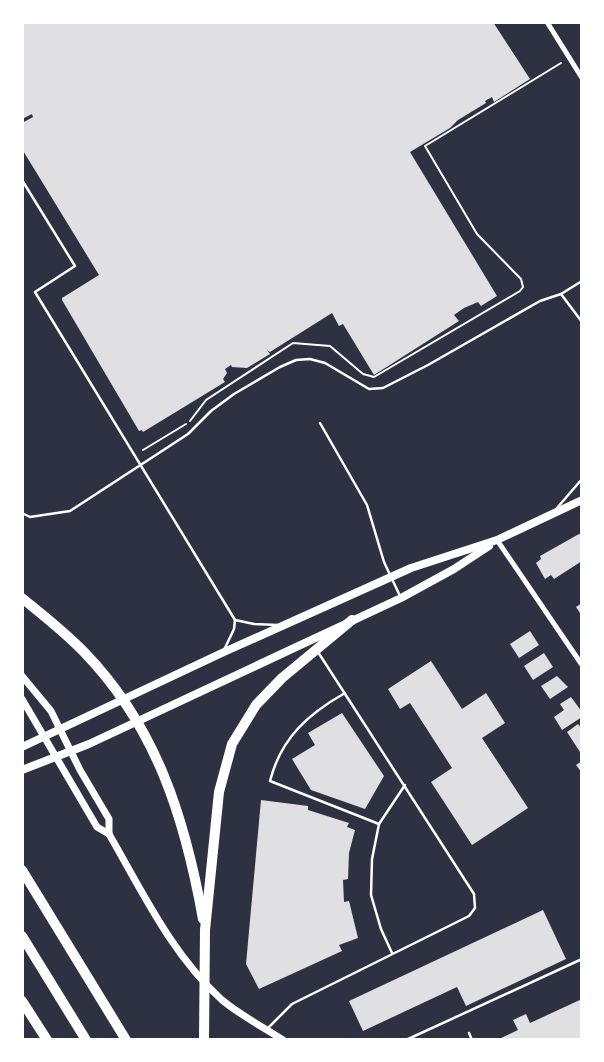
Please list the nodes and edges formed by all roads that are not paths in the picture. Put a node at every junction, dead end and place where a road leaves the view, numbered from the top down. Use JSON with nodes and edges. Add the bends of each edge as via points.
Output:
{"nodes":[{"id":1,"x":547,"y":22,"type":"edge"},
{"id":2,"x":582,"y":78,"type":"edge"},
{"id":3,"x":22,"y":180,"type":"edge"},
{"id":4,"x":582,"y":281,"type":"edge"},
{"id":5,"x":561,"y":294,"type":"junction"},
{"id":6,"x":582,"y":322,"type":"edge"},
{"id":7,"x":320,"y":423,"type":"dead end"},
{"id":8,"x":142,"y":465,"type":"junction"},
{"id":9,"x":582,"y":479,"type":"edge"},
{"id":10,"x":582,"y":500,"type":"edge"},
{"id":11,"x":22,"y":513,"type":"edge"},
{"id":12,"x":552,"y":514,"type":"junction"},
{"id":13,"x":497,"y":540,"type":"junction"},
{"id":14,"x":391,"y":577,"type":"junction"},
{"id":15,"x":22,"y":598,"type":"edge"},
{"id":16,"x":401,"y":598,"type":"junction"},
{"id":17,"x":235,"y":620,"type":"junction"},
{"id":18,"x":352,"y":620,"type":"junction"},
{"id":19,"x":284,"y":625,"type":"junction"},
{"id":20,"x":316,"y":649,"type":"junction"},
{"id":21,"x":224,"y":652,"type":"junction"},
{"id":22,"x":582,"y":666,"type":"edge"},
{"id":23,"x":22,"y":676,"type":"edge"},
{"id":24,"x":344,"y":693,"type":"junction"},
{"id":25,"x":22,"y":700,"type":"edge"},
{"id":26,"x":61,"y":729,"type":"junction"},
{"id":27,"x":45,"y":736,"type":"junction"},
{"id":28,"x":22,"y":747,"type":"edge"},
{"id":29,"x":70,"y":751,"type":"junction"},
{"id":30,"x":56,"y":756,"type":"junction"},
{"id":31,"x":22,"y":770,"type":"edge"},
{"id":32,"x":405,"y":784,"type":"junction"},
{"id":33,"x":379,"y":824,"type":"junction"},
{"id":34,"x":109,"y":834,"type":"junction"},
{"id":35,"x":22,"y":870,"type":"edge"},
{"id":36,"x":205,"y":930,"type":"junction"},
{"id":37,"x":22,"y":936,"type":"edge"},
{"id":38,"x":392,"y":953,"type":"junction"},
{"id":39,"x":582,"y":959,"type":"edge"},
{"id":40,"x":22,"y":1001,"type":"edge"},
{"id":41,"x":267,"y":1029,"type":"junction"},
{"id":42,"x":469,"y":1033,"type":"dead end"},
{"id":43,"x":203,"y":1034,"type":"edge"},
{"id":44,"x":47,"y":1040,"type":"edge"},
{"id":45,"x":86,"y":1040,"type":"edge"},
{"id":46,"x":126,"y":1040,"type":"edge"},
{"id":47,"x":283,"y":1040,"type":"edge"},
{"id":48,"x":406,"y":1040,"type":"edge"},
{"id":49,"x":472,"y":1040,"type":"edge"}],
"edges":[{"from":1,"to":2,"type":"street"},
{"from":3,"to":8,"type":"lane","via":[[75,266],[35,292]]},
{"from":4,"to":5,"type":"lane"},
{"from":5,"to":6,"type":"lane"},
{"from":5,"to":8,"type":"lane","via":[[540,301],[428,366],[383,388],[369,389],[325,363],[296,360],[234,394],[188,434]]},
{"from":7,"to":14,"type":"lane","via":[[367,505]]},
{"from":8,"to":11,"type":"lane","via":[[70,511],[30,516]]},
{"from":8,"to":17,"type":"lane"},
{"from":9,"to":12,"type":"lane"},
{"from":10,"to":12,"type":"main road"},
{"from":12,"to":13,"type":"main road"},
{"from":13,"to":14,"type":"main road"},
{"from":13,"to":16,"type":"main road","via":[[454,569]]},
{"from":13,"to":22,"type":"street"},
{"from":14,"to":16,"type":"lane"},
{"from":14,"to":19,"type":"main road"},
{"from":15,"to":36,"type":"highway","via":[[85,653],[113,685],[146,735],[171,788],[194,873]]},
{"from":16,"to":18,"type":"main road"},
{"from":17,"to":19,"type":"lane"},
{"from":17,"to":21,"type":"lane"},
{"from":18,"to":20,"type":"highway"},
{"from":18,"to":29,"type":"main road"},
{"from":19,"to":21,"type":"main road"},
{"from":20,"to":24,"type":"lane"},
{"from":20,"to":36,"type":"highway","via":[[256,704],[232,744],[219,792]]},
{"from":21,"to":26,"type":"main road"},
{"from":23,"to":26,"type":"street","via":[[51,711]]},
{"from":24,"to":32,"type":"lane"},
{"from":24,"to":33,"type":"lane","via":[[301,723],[275,763],[270,780]]},
{"from":25,"to":27,"type":"street"},
{"from":26,"to":27,"type":"main road"},
{"from":26,"to":29,"type":"street"},
{"from":27,"to":28,"type":"main road"},
{"from":27,"to":30,"type":"street"},
{"from":29,"to":30,"type":"main road"},
{"from":29,"to":34,"type":"street","via":[[109,819]]},
{"from":30,"to":31,"type":"main road"},
{"from":30,"to":34,"type":"street","via":[[97,827]]},
{"from":32,"to":33,"type":"lane"},
{"from":32,"to":38,"type":"lane","via":[[474,894],[475,908],[469,916]]},
{"from":33,"to":38,"type":"lane","via":[[372,859],[371,895]]},
{"from":34,"to":41,"type":"street","via":[[168,936],[191,966],[223,1000]]},
{"from":35,"to":46,"type":"highway"},
{"from":36,"to":43,"type":"highway"},
{"from":37,"to":45,"type":"highway"},
{"from":38,"to":41,"type":"lane","via":[[292,1004]]},
{"from":39,"to":48,"type":"lane"},
{"from":40,"to":44,"type":"highway"},
{"from":41,"to":47,"type":"street"},
{"from":42,"to":49,"type":"lane"}]}
